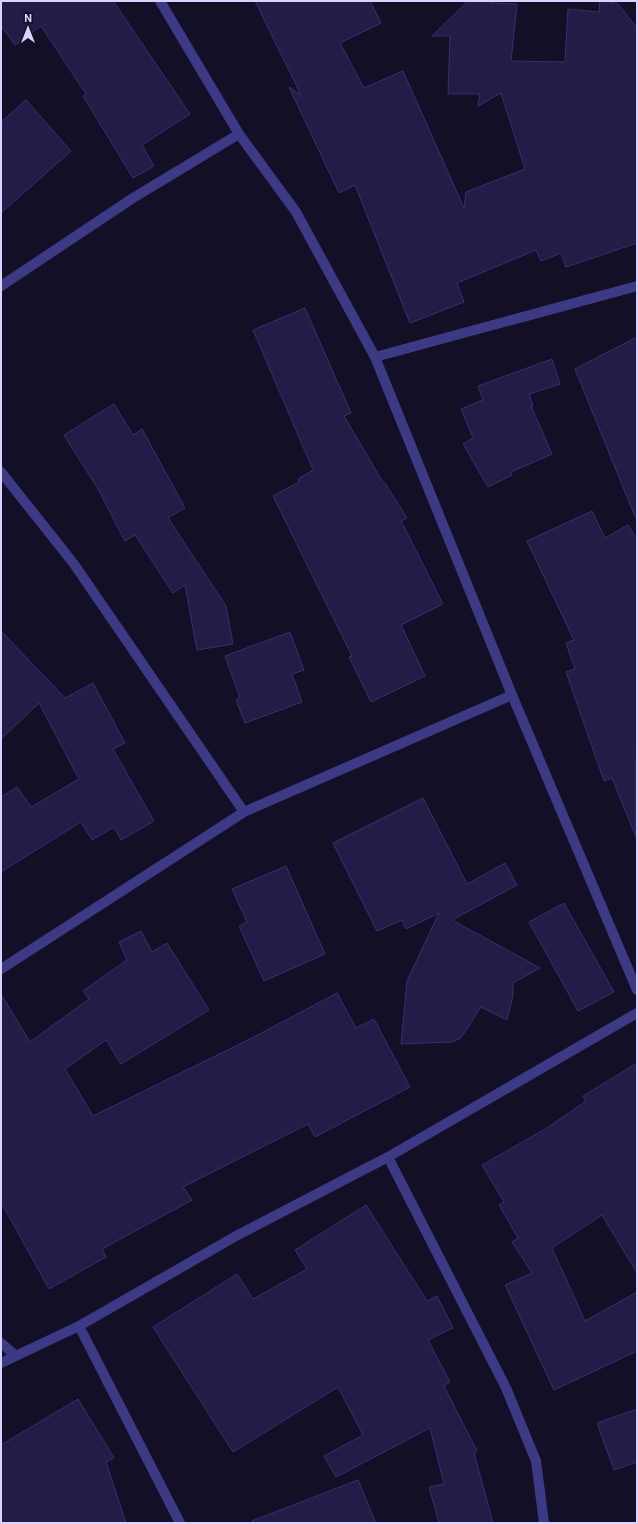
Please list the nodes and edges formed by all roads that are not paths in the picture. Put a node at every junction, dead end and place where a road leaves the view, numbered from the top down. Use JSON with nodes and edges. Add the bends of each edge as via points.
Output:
{"nodes":[{"id":1,"x":160,"y":1,"type":"edge"},
{"id":2,"x":239,"y":134,"type":"junction"},
{"id":3,"x":1,"y":286,"type":"edge"},
{"id":4,"x":637,"y":286,"type":"edge"},
{"id":5,"x":374,"y":357,"type":"junction"},
{"id":6,"x":1,"y":472,"type":"edge"},
{"id":7,"x":512,"y":695,"type":"junction"},
{"id":8,"x":244,"y":812,"type":"junction"},
{"id":9,"x":1,"y":969,"type":"edge"},
{"id":10,"x":637,"y":990,"type":"edge"},
{"id":11,"x":637,"y":1013,"type":"edge"},
{"id":12,"x":388,"y":1157,"type":"junction"},
{"id":13,"x":79,"y":1326,"type":"junction"},
{"id":14,"x":1,"y":1342,"type":"edge"},
{"id":15,"x":15,"y":1355,"type":"junction"},
{"id":16,"x":1,"y":1363,"type":"edge"},
{"id":17,"x":180,"y":1523,"type":"edge"},
{"id":18,"x":544,"y":1523,"type":"edge"}],
"edges":[{"from":1,"to":2,"type":"street"},
{"from":2,"to":3,"type":"street","via":[[133,198]]},
{"from":2,"to":5,"type":"street","via":[[296,212]]},
{"from":4,"to":5,"type":"street"},
{"from":5,"to":7,"type":"street"},
{"from":6,"to":8,"type":"street","via":[[74,564]]},
{"from":7,"to":8,"type":"street"},
{"from":7,"to":10,"type":"street"},
{"from":8,"to":9,"type":"street"},
{"from":11,"to":12,"type":"street"},
{"from":12,"to":13,"type":"street","via":[[236,1236]]},
{"from":12,"to":18,"type":"street","via":[[506,1388],[536,1461]]},
{"from":13,"to":15,"type":"street"},
{"from":13,"to":17,"type":"street"},
{"from":14,"to":15,"type":"street"},
{"from":15,"to":16,"type":"street"}]}
